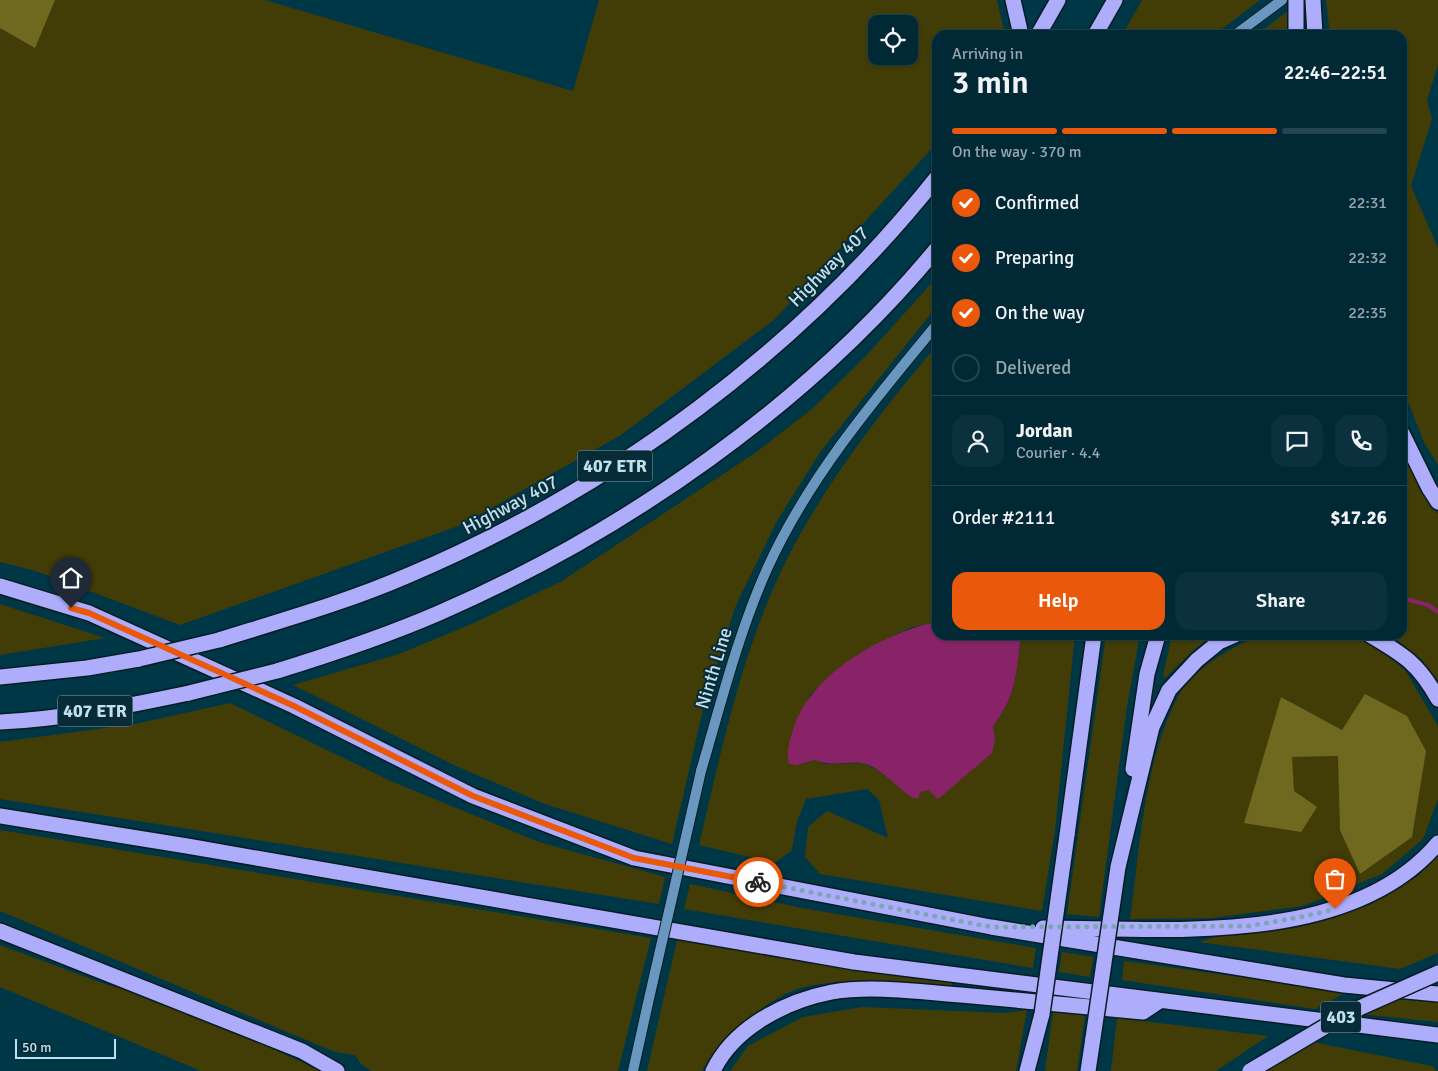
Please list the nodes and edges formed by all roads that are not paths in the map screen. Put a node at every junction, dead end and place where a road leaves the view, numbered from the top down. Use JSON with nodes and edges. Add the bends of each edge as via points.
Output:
{"nodes":[{"id":1,"x":1014,"y":0,"type":"edge"},
{"id":2,"x":1058,"y":0,"type":"edge"},
{"id":3,"x":1115,"y":0,"type":"edge"},
{"id":4,"x":1282,"y":0,"type":"edge"},
{"id":5,"x":1296,"y":0,"type":"edge"},
{"id":6,"x":1313,"y":0,"type":"edge"},
{"id":7,"x":1020,"y":30,"type":"edge"},
{"id":8,"x":1041,"y":30,"type":"edge"},
{"id":9,"x":1098,"y":30,"type":"edge"},
{"id":10,"x":1242,"y":30,"type":"edge"},
{"id":11,"x":1296,"y":30,"type":"edge"},
{"id":12,"x":1315,"y":30,"type":"edge"},
{"id":13,"x":932,"y":183,"type":"edge"},
{"id":14,"x":932,"y":253,"type":"edge"},
{"id":15,"x":932,"y":331,"type":"edge"},
{"id":16,"x":1407,"y":443,"type":"edge"},
{"id":17,"x":1438,"y":502,"type":"edge"},
{"id":18,"x":0,"y":586,"type":"edge"},
{"id":19,"x":1093,"y":640,"type":"edge"},
{"id":20,"x":1157,"y":640,"type":"edge"},
{"id":21,"x":1223,"y":640,"type":"edge"},
{"id":22,"x":1379,"y":640,"type":"edge"},
{"id":23,"x":0,"y":677,"type":"edge"},
{"id":24,"x":1438,"y":699,"type":"edge"},
{"id":25,"x":0,"y":722,"type":"edge"},
{"id":26,"x":0,"y":816,"type":"edge"},
{"id":27,"x":1438,"y":843,"type":"edge"},
{"id":28,"x":1118,"y":867,"type":"junction"},
{"id":29,"x":991,"y":927,"type":"junction"},
{"id":30,"x":0,"y":931,"type":"edge"},
{"id":31,"x":1438,"y":974,"type":"edge"},
{"id":32,"x":1438,"y":994,"type":"edge"},
{"id":33,"x":1158,"y":1002,"type":"junction"},
{"id":34,"x":1438,"y":1035,"type":"edge"},
{"id":35,"x":1031,"y":1067,"type":"edge"},
{"id":36,"x":337,"y":1071,"type":"edge"},
{"id":37,"x":633,"y":1071,"type":"edge"},
{"id":38,"x":713,"y":1071,"type":"edge"},
{"id":39,"x":1088,"y":1071,"type":"edge"},
{"id":40,"x":1250,"y":1071,"type":"edge"}],
"edges":[{"from":1,"to":7,"type":"highway"},
{"from":2,"to":8,"type":"highway"},
{"from":3,"to":9,"type":"highway"},
{"from":4,"to":10,"type":"main road"},
{"from":5,"to":11,"type":"highway"},
{"from":6,"to":12,"type":"highway"},
{"from":13,"to":23,"type":"highway","name":"Highway 407","number":"407 ETR","bridge":true,"via":[[856,270],[742,375],[656,439],[572,494],[483,542],[333,605],[219,640],[87,668]]},
{"from":14,"to":25,"type":"highway","number":"407 ETR","bridge":true,"via":[[853,338],[783,400],[704,462],[628,514],[528,570],[439,613],[344,650],[277,671],[190,693],[38,720]]},
{"from":15,"to":37,"type":"main road","name":"Ninth Line","bridge":true,"via":[[843,442],[797,514],[768,568],[737,642],[701,771]]},
{"from":16,"to":17,"type":"highway"},
{"from":18,"to":29,"type":"highway","via":[[89,613],[294,706],[473,796],[634,858]]},
{"from":19,"to":35,"type":"highway","bridge":true,"via":[[1042,1014]]},
{"from":20,"to":28,"type":"highway","via":[[1147,674]]},
{"from":21,"to":28,"type":"highway","via":[[1197,660],[1169,690],[1152,727]]},
{"from":22,"to":24,"type":"highway","via":[[1405,655],[1426,677]]},
{"from":26,"to":33,"type":"highway","via":[[854,962]]},
{"from":27,"to":29,"type":"highway","via":[[1384,889],[1349,905],[1306,916],[1249,926]]},
{"from":28,"to":39,"type":"highway","bridge":true},
{"from":29,"to":32,"type":"highway","via":[[1344,985]]},
{"from":30,"to":36,"type":"highway","via":[[302,1051]]},
{"from":31,"to":40,"type":"highway","number":"403","bridge":true,"via":[[1348,1013]]},
{"from":33,"to":34,"type":"highway"},
{"from":33,"to":38,"type":"highway","via":[[1143,1012],[895,989],[833,992],[796,1002],[767,1016],[741,1035],[719,1058]]}]}
